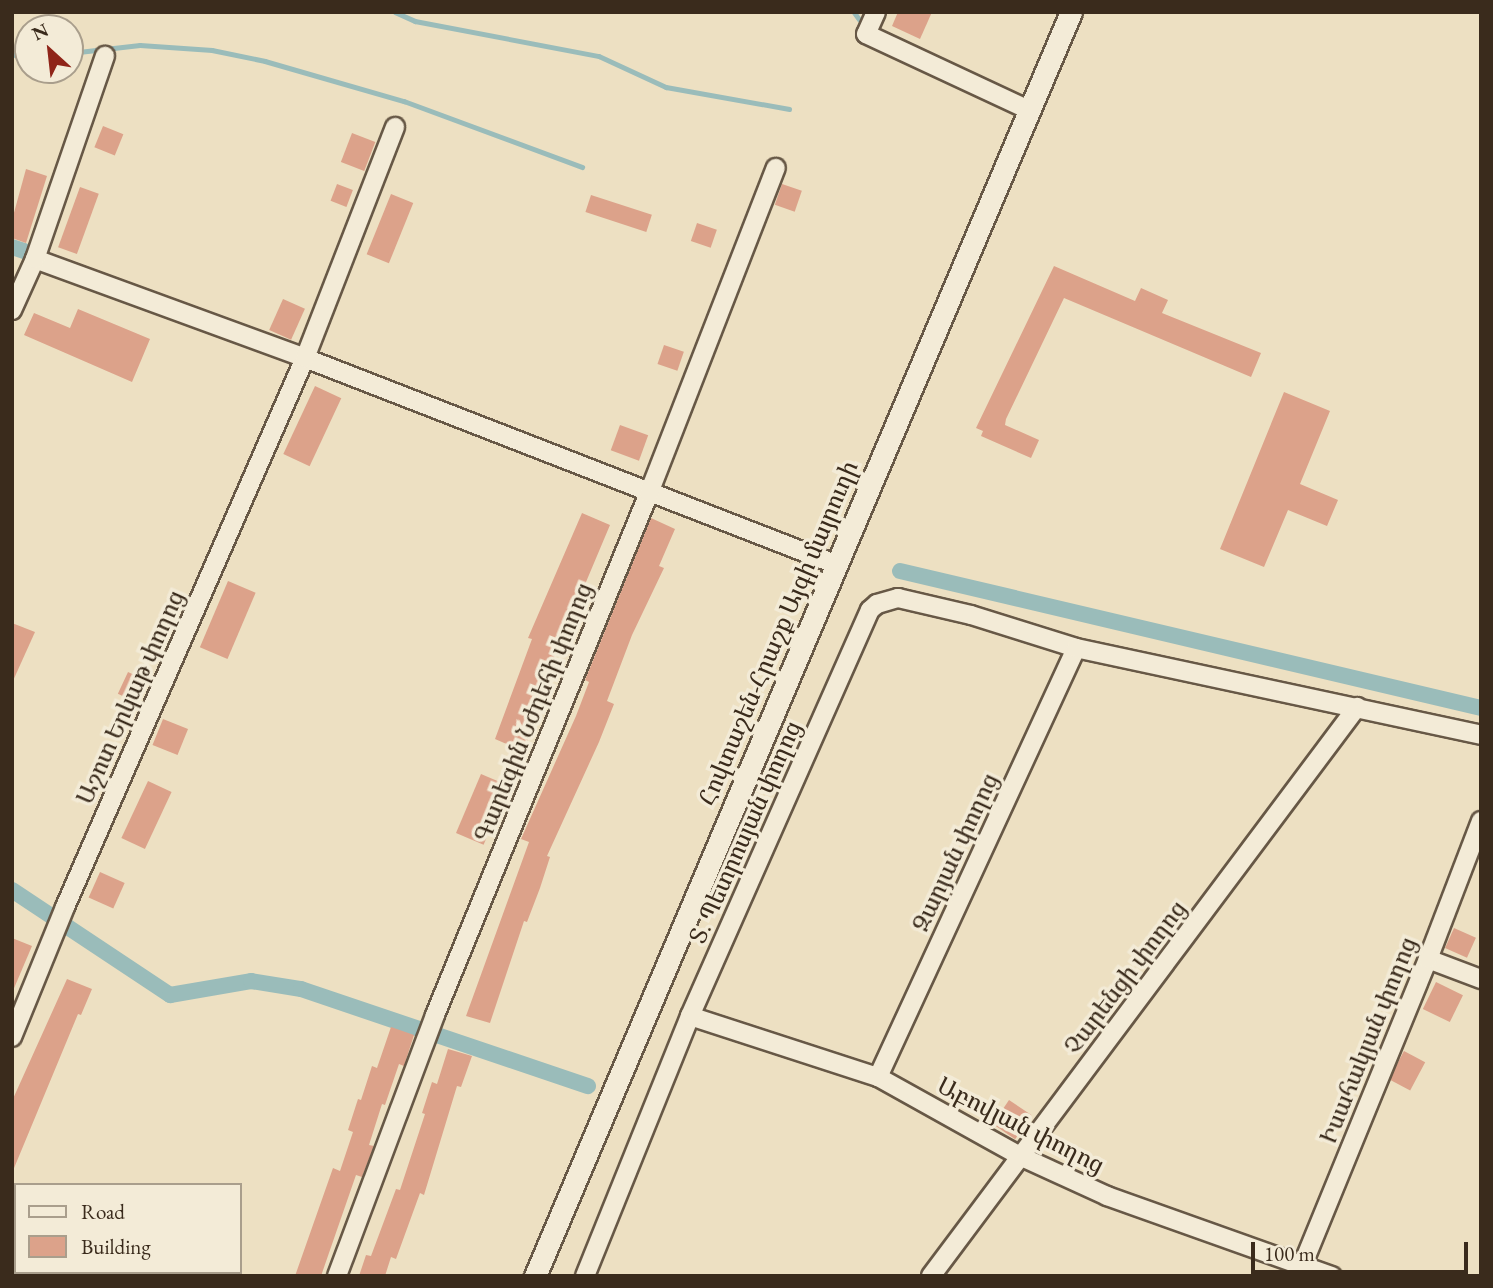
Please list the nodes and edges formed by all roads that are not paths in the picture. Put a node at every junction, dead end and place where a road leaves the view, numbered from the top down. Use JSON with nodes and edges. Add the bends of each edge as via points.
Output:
{"nodes":[{"id":1,"x":876,"y":12,"type":"edge"},
{"id":2,"x":1071,"y":12,"type":"edge"},
{"id":3,"x":105,"y":55,"type":"dead end"},
{"id":4,"x":1029,"y":110,"type":"junction"},
{"id":5,"x":395,"y":127,"type":"dead end"},
{"id":6,"x":776,"y":168,"type":"dead end"},
{"id":7,"x":35,"y":259,"type":"junction"},
{"id":8,"x":12,"y":310,"type":"edge"},
{"id":9,"x":305,"y":358,"type":"junction"},
{"id":10,"x":649,"y":493,"type":"junction"},
{"id":11,"x":835,"y":564,"type":"junction"},
{"id":12,"x":1076,"y":648,"type":"junction"},
{"id":13,"x":1357,"y":707,"type":"junction"},
{"id":14,"x":1481,"y":735,"type":"edge"},
{"id":15,"x":1481,"y":821,"type":"edge"},
{"id":16,"x":1428,"y":959,"type":"junction"},
{"id":17,"x":1481,"y":979,"type":"edge"},
{"id":18,"x":690,"y":1016,"type":"junction"},
{"id":19,"x":12,"y":1037,"type":"edge"},
{"id":20,"x":878,"y":1077,"type":"junction"},
{"id":21,"x":1021,"y":1157,"type":"junction"},
{"id":22,"x":1300,"y":1272,"type":"edge"},
{"id":23,"x":337,"y":1276,"type":"edge"},
{"id":24,"x":535,"y":1276,"type":"edge"},
{"id":25,"x":585,"y":1276,"type":"edge"},
{"id":26,"x":932,"y":1276,"type":"edge"},
{"id":27,"x":1332,"y":1276,"type":"edge"}],
"edges":[{"from":1,"to":4,"type":"street","via":[[866,34]]},
{"from":2,"to":4,"type":"street","name":"Հովտաշեն-Հրաշք Այգի մայրուղի"},
{"from":3,"to":7,"type":"street"},
{"from":4,"to":11,"type":"street","name":"Հովտաշեն-Հրաշք Այգի մայրուղի"},
{"from":5,"to":9,"type":"street"},
{"from":6,"to":10,"type":"street","name":"Գարեգին Նժդեհի փողոց"},
{"from":7,"to":8,"type":"street"},
{"from":7,"to":9,"type":"street"},
{"from":9,"to":10,"type":"street"},
{"from":9,"to":19,"type":"street","name":"Աշոտ Երկաթ փողոց","via":[[52,935]]},
{"from":10,"to":11,"type":"street"},
{"from":10,"to":23,"type":"street","name":"Գարեգին Նժդեհի փողոց","via":[[425,1040]]},
{"from":11,"to":24,"type":"street","name":"Հովտաշեն-Հրաշք Այգի մայրուղի"},
{"from":12,"to":13,"type":"street","name":"Տ. Պետրոսյան փողոց"},
{"from":12,"to":18,"type":"street","name":"Տ. Պետրոսյան փողոց","via":[[898,598],[870,610]]},
{"from":12,"to":20,"type":"street","name":"Զարյան փողոց"},
{"from":13,"to":14,"type":"street","name":"Տ. Պետրոսյան փողոց"},
{"from":13,"to":21,"type":"street","name":"Չարենցի փողոց"},
{"from":15,"to":16,"type":"street","name":"Իսահակյան փողոց"},
{"from":16,"to":17,"type":"street"},
{"from":16,"to":22,"type":"street","name":"Իսահակյան փողոց"},
{"from":18,"to":20,"type":"street","name":"Աբովյան փողոց"},
{"from":18,"to":25,"type":"street","name":"Տ. Պետրոսյան փողոց"},
{"from":20,"to":21,"type":"street","name":"Աբովյան փողոց"},
{"from":21,"to":22,"type":"street","name":"Աբովյան փողոց"},
{"from":21,"to":26,"type":"street","name":"Չարենցի փողոց"},
{"from":22,"to":27,"type":"street","name":"Աբովյան փողոց"}]}
